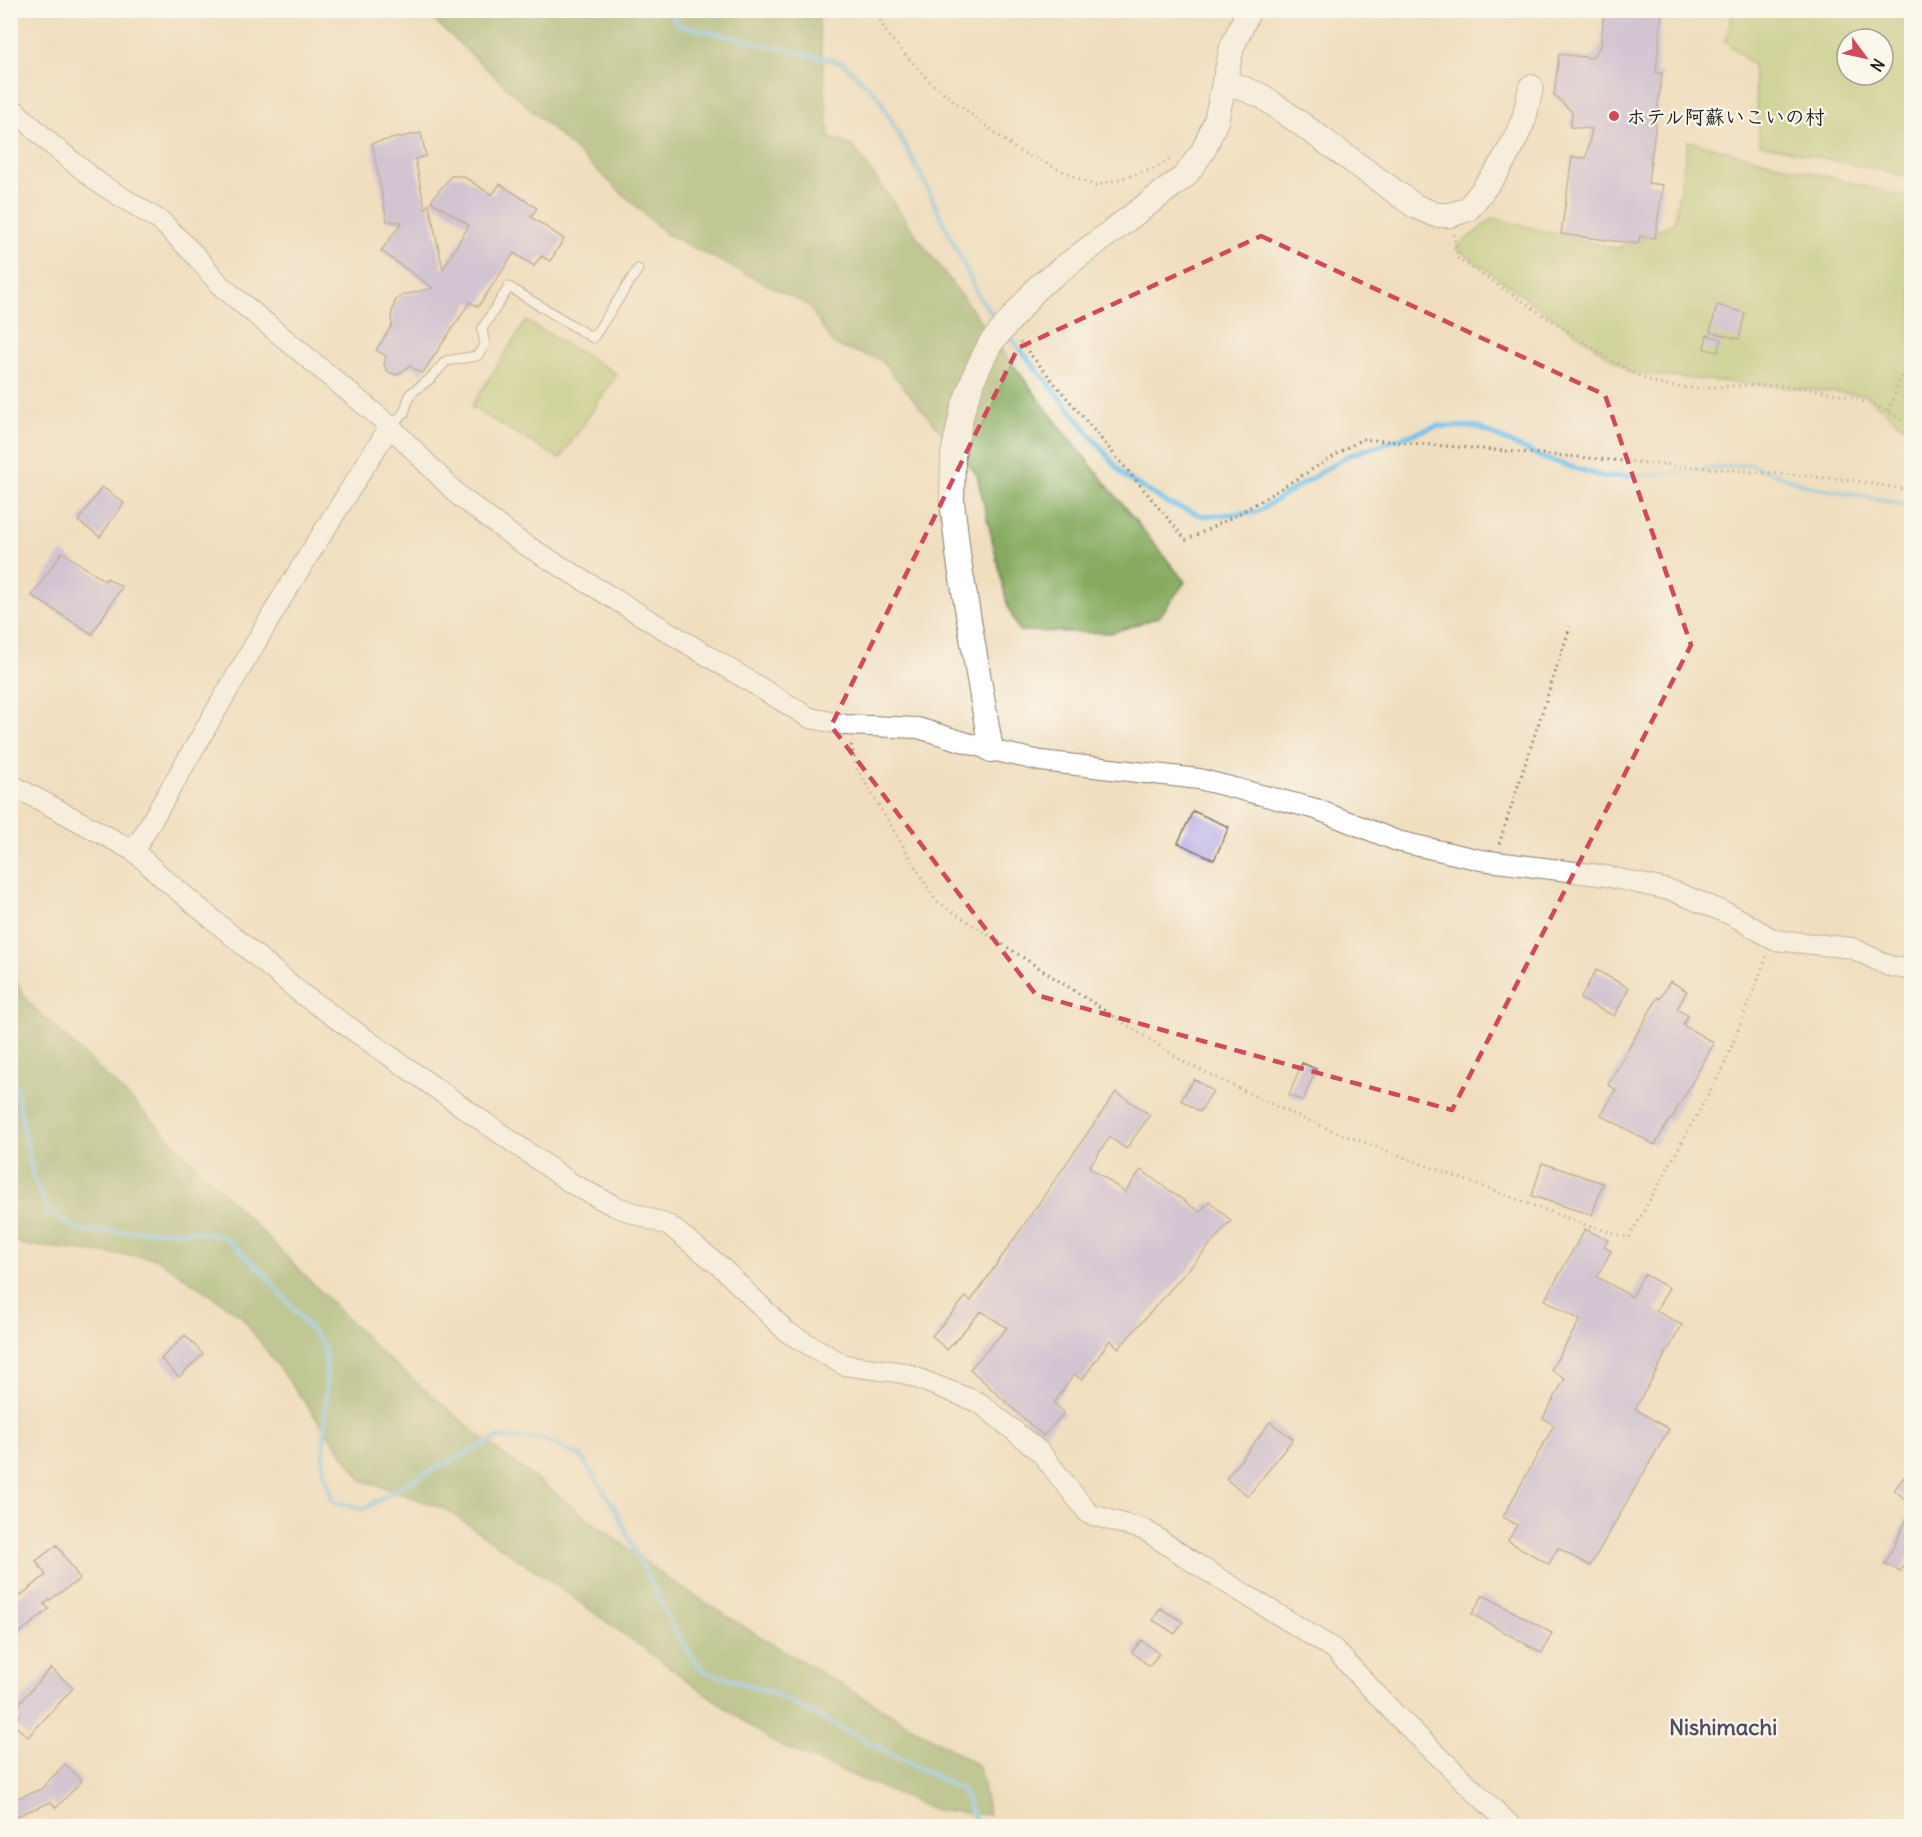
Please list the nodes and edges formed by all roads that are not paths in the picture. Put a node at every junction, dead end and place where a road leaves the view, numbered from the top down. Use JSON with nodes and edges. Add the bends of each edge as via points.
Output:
{"nodes":[{"id":1,"x":1249,"y":10,"type":"edge"},
{"id":2,"x":1224,"y":81,"type":"junction"},
{"id":3,"x":1531,"y":87,"type":"dead end"},
{"id":4,"x":10,"y":106,"type":"edge"},
{"id":5,"x":638,"y":269,"type":"dead end"},
{"id":6,"x":390,"y":426,"type":"junction"},
{"id":7,"x":991,"y":750,"type":"junction"},
{"id":8,"x":10,"y":784,"type":"edge"},
{"id":9,"x":134,"y":851,"type":"junction"},
{"id":10,"x":1911,"y":970,"type":"edge"},
{"id":11,"x":1511,"y":1827,"type":"edge"}],
"edges":[{"from":1,"to":2,"type":"street","via":[[1232,47]]},
{"from":2,"to":3,"type":"street","via":[[1262,96],[1414,206],[1436,215],[1468,209],[1496,173],[1524,119]]},
{"from":2,"to":7,"type":"street","via":[[1213,128],[1185,176],[1039,286],[990,344],[963,408],[953,454],[952,501]]},
{"from":4,"to":6,"type":"street","via":[[99,183],[162,222],[220,285]]},
{"from":5,"to":6,"type":"lane","via":[[593,338],[509,287],[482,329],[485,345],[477,356],[446,360],[430,380],[410,394],[404,413]]},
{"from":6,"to":7,"type":"street","via":[[459,496],[519,541],[810,718],[846,725],[918,728]]},
{"from":6,"to":9,"type":"street","via":[[283,596]]},
{"from":7,"to":10,"type":"street","via":[[1041,761],[1199,779],[1316,809],[1397,841],[1481,860],[1606,876],[1673,891],[1734,916],[1774,940],[1852,948],[1889,966]]},
{"from":8,"to":9,"type":"street"},
{"from":9,"to":11,"type":"street","via":[[303,994],[571,1183],[614,1206],[670,1226],[721,1267],[788,1332],[844,1365],[904,1373],[980,1403],[1041,1453],[1089,1514],[1145,1530],[1334,1649]]}]}
